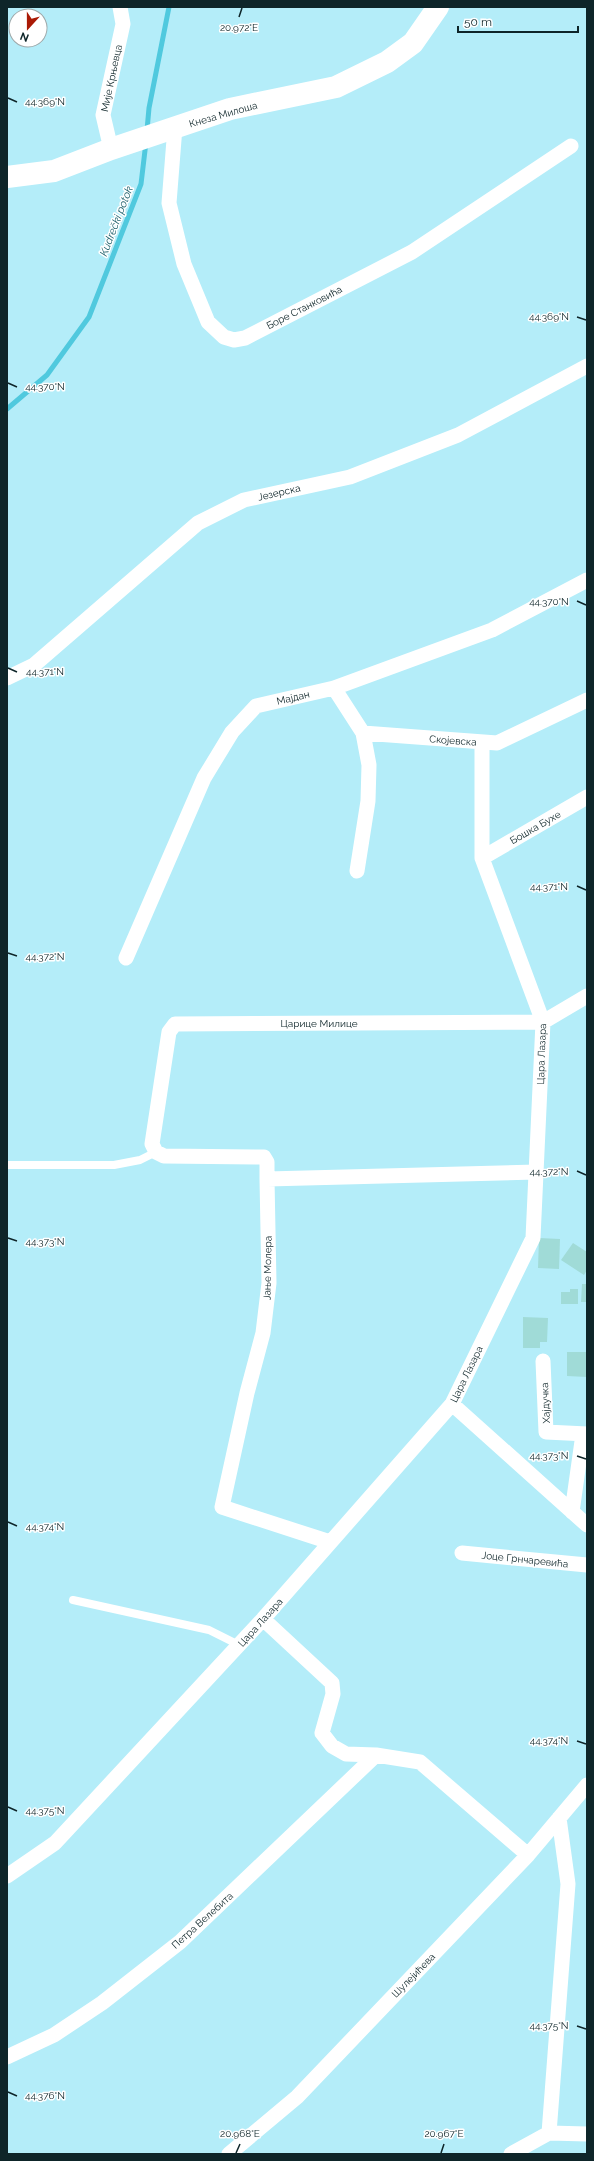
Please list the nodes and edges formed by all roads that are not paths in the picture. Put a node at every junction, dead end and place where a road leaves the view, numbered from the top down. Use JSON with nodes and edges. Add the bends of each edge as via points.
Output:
{"nodes":[{"id":1,"x":120,"y":7,"type":"edge"},
{"id":2,"x":438,"y":7,"type":"edge"},
{"id":3,"x":166,"y":130,"type":"junction"},
{"id":4,"x":571,"y":146,"type":"dead end"},
{"id":5,"x":111,"y":149,"type":"junction"},
{"id":6,"x":7,"y":176,"type":"edge"},
{"id":7,"x":587,"y":366,"type":"edge"},
{"id":8,"x":587,"y":580,"type":"edge"},
{"id":9,"x":7,"y":678,"type":"edge"},
{"id":10,"x":334,"y":688,"type":"junction"},
{"id":11,"x":587,"y":700,"type":"edge"},
{"id":12,"x":363,"y":733,"type":"junction"},
{"id":13,"x":482,"y":742,"type":"junction"},
{"id":14,"x":587,"y":797,"type":"edge"},
{"id":15,"x":482,"y":858,"type":"junction"},
{"id":16,"x":357,"y":871,"type":"dead end"},
{"id":17,"x":127,"y":955,"type":"dead end"},
{"id":18,"x":587,"y":996,"type":"edge"},
{"id":19,"x":544,"y":1022,"type":"junction"},
{"id":20,"x":156,"y":1152,"type":"junction"},
{"id":21,"x":7,"y":1165,"type":"edge"},
{"id":22,"x":536,"y":1172,"type":"junction"},
{"id":23,"x":267,"y":1178,"type":"junction"},
{"id":24,"x":543,"y":1361,"type":"dead end"},
{"id":25,"x":452,"y":1404,"type":"junction"},
{"id":26,"x":585,"y":1434,"type":"edge"},
{"id":27,"x":572,"y":1512,"type":"junction"},
{"id":28,"x":587,"y":1525,"type":"edge"},
{"id":29,"x":330,"y":1542,"type":"junction"},
{"id":30,"x":462,"y":1553,"type":"dead end"},
{"id":31,"x":587,"y":1565,"type":"edge"},
{"id":32,"x":73,"y":1600,"type":"dead end"},
{"id":33,"x":263,"y":1619,"type":"junction"},
{"id":34,"x":239,"y":1645,"type":"junction"},
{"id":35,"x":376,"y":1754,"type":"junction"},
{"id":36,"x":587,"y":1785,"type":"edge"},
{"id":37,"x":559,"y":1818,"type":"junction"},
{"id":38,"x":528,"y":1855,"type":"junction"},
{"id":39,"x":7,"y":1876,"type":"edge"},
{"id":40,"x":7,"y":2057,"type":"edge"},
{"id":41,"x":549,"y":2133,"type":"junction"},
{"id":42,"x":587,"y":2134,"type":"edge"},
{"id":43,"x":229,"y":2154,"type":"edge"},
{"id":44,"x":511,"y":2154,"type":"edge"}],
"edges":[{"from":1,"to":5,"type":"street","name":"Мије Крњевца","via":[[123,24],[103,115]]},
{"from":2,"to":3,"type":"street","name":"Кнеза Милоша","via":[[413,43],[387,62],[336,87],[230,109]]},
{"from":3,"to":4,"type":"street","name":"Боре Станковића","via":[[169,203],[184,264],[208,322],[224,337],[234,340],[245,338],[412,252]]},
{"from":3,"to":5,"type":"street","name":"Кнеза Милоша"},
{"from":5,"to":6,"type":"street","name":"Кнеза Милоша","via":[[54,170]]},
{"from":7,"to":9,"type":"street","name":"Језерска","via":[[458,435],[350,477],[244,500],[198,523],[34,665]]},
{"from":8,"to":10,"type":"street","name":"Мајдан","via":[[492,630]]},
{"from":10,"to":12,"type":"street"},
{"from":10,"to":17,"type":"street","name":"Мајдан","via":[[256,706],[232,732],[204,778]]},
{"from":11,"to":13,"type":"street","name":"Скојевска","via":[[497,743]]},
{"from":12,"to":13,"type":"street","name":"Скојевска"},
{"from":12,"to":16,"type":"street","via":[[369,765],[368,801]]},
{"from":13,"to":15,"type":"street","name":"Цара Лазара"},
{"from":14,"to":15,"type":"street","name":"Бошка Бухе"},
{"from":15,"to":19,"type":"street","name":"Цара Лазара"},
{"from":18,"to":19,"type":"street"},
{"from":19,"to":20,"type":"street","name":"Царице Милице","via":[[175,1024],[170,1032],[152,1144]]},
{"from":19,"to":22,"type":"street","name":"Цара Лазара"},
{"from":20,"to":21,"type":"lane","via":[[140,1160],[114,1165]]},
{"from":20,"to":23,"type":"street","via":[[164,1156],[264,1156],[267,1162]]},
{"from":22,"to":23,"type":"street"},
{"from":22,"to":25,"type":"street","name":"Цара Лазара","via":[[533,1238]]},
{"from":23,"to":29,"type":"street","name":"Јање Молера","via":[[269,1283],[263,1333],[222,1507]]},
{"from":24,"to":26,"type":"street","name":"Хајдучка","via":[[546,1432]]},
{"from":25,"to":27,"type":"street"},
{"from":25,"to":29,"type":"street","name":"Цара Лазара"},
{"from":26,"to":27,"type":"street","name":"Хајдучка"},
{"from":27,"to":28,"type":"street"},
{"from":29,"to":33,"type":"street","name":"Цара Лазара"},
{"from":30,"to":31,"type":"street","name":"Јоце Грнчаревића"},
{"from":32,"to":34,"type":"lane","via":[[209,1630]]},
{"from":33,"to":34,"type":"street","name":"Цара Лазара"},
{"from":33,"to":35,"type":"street","via":[[332,1683],[333,1694],[322,1733],[332,1746],[346,1754]]},
{"from":34,"to":39,"type":"street","name":"Цара Лазара","via":[[55,1842]]},
{"from":35,"to":38,"type":"street","via":[[420,1762]]},
{"from":35,"to":40,"type":"street","name":"Петра Велебита","via":[[180,1942],[90,2011],[54,2035]]},
{"from":36,"to":37,"type":"street","name":"Шулејићева"},
{"from":37,"to":38,"type":"street","name":"Шулејићева"},
{"from":37,"to":41,"type":"street","via":[[568,1884]]},
{"from":38,"to":43,"type":"street","name":"Шулејићева","via":[[297,2097]]},
{"from":41,"to":42,"type":"street"},
{"from":41,"to":44,"type":"street"}]}
